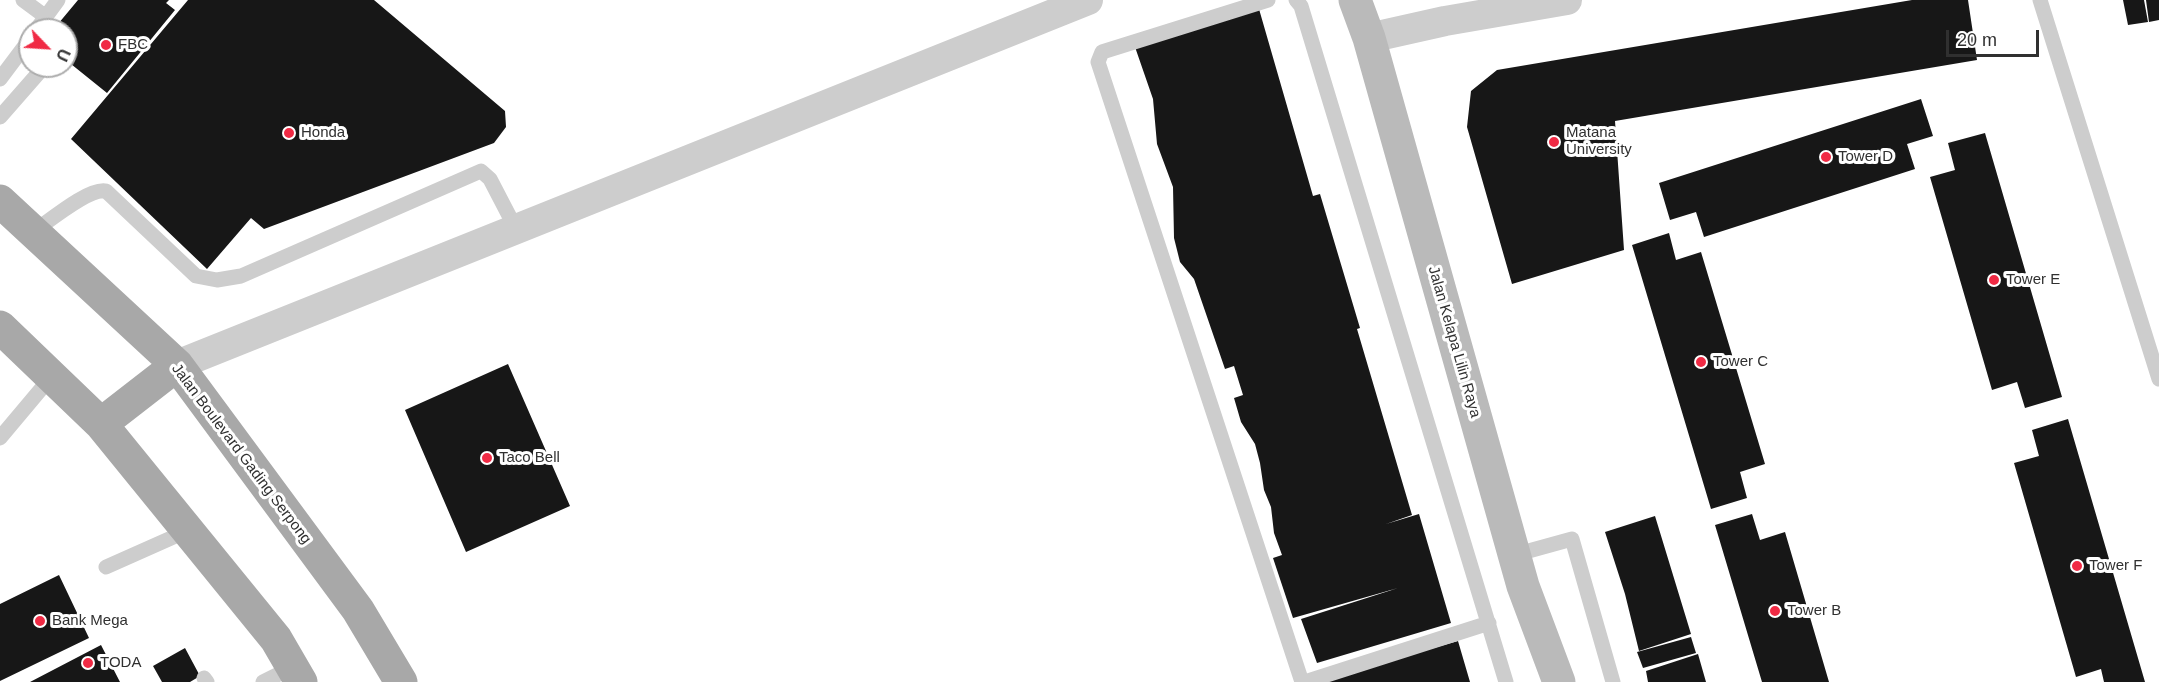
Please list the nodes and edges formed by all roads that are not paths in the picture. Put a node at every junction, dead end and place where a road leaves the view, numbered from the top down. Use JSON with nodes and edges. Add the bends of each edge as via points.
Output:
{"nodes":[{"id":1,"x":23,"y":0,"type":"edge"},
{"id":2,"x":58,"y":0,"type":"edge"},
{"id":3,"x":1088,"y":0,"type":"edge"},
{"id":4,"x":1268,"y":0,"type":"edge"},
{"id":5,"x":1296,"y":0,"type":"edge"},
{"id":6,"x":1355,"y":0,"type":"edge"},
{"id":7,"x":1566,"y":0,"type":"edge"},
{"id":8,"x":2040,"y":0,"type":"edge"},
{"id":9,"x":46,"y":17,"type":"joint"},
{"id":10,"x":1369,"y":38,"type":"junction"},
{"id":11,"x":18,"y":53,"type":"edge"},
{"id":12,"x":2,"y":71,"type":"edge"},
{"id":13,"x":34,"y":78,"type":"edge"},
{"id":14,"x":0,"y":117,"type":"edge"},
{"id":15,"x":0,"y":201,"type":"edge"},
{"id":16,"x":516,"y":229,"type":"junction"},
{"id":17,"x":33,"y":232,"type":"junction"},
{"id":18,"x":0,"y":327,"type":"edge"},
{"id":19,"x":177,"y":365,"type":"junction"},
{"id":20,"x":52,"y":376,"type":"junction"},
{"id":21,"x":2159,"y":379,"type":"edge"},
{"id":22,"x":100,"y":424,"type":"junction"},
{"id":23,"x":0,"y":438,"type":"edge"},
{"id":24,"x":187,"y":531,"type":"junction"},
{"id":25,"x":1514,"y":555,"type":"junction"},
{"id":26,"x":106,"y":567,"type":"dead end"},
{"id":27,"x":1489,"y":623,"type":"junction"},
{"id":28,"x":285,"y":677,"type":"edge"},
{"id":29,"x":401,"y":682,"type":"edge"},
{"id":30,"x":1304,"y":682,"type":"edge"},
{"id":31,"x":1506,"y":682,"type":"edge"},
{"id":32,"x":1559,"y":682,"type":"edge"},
{"id":33,"x":1613,"y":682,"type":"edge"}],
"edges":[{"from":1,"to":9,"type":"lane"},
{"from":2,"to":9,"type":"lane"},
{"from":3,"to":16,"type":"street"},
{"from":4,"to":30,"type":"lane","via":[[1102,52],[1098,62]]},
{"from":5,"to":27,"type":"lane","via":[[1365,211]]},
{"from":6,"to":10,"type":"street","name":"Jalan Kelapa Lilin Raya"},
{"from":7,"to":10,"type":"street"},
{"from":8,"to":21,"type":"lane"},
{"from":10,"to":25,"type":"street","name":"Jalan Kelapa Lilin Raya"},
{"from":11,"to":12,"type":"lane"},
{"from":13,"to":14,"type":"lane"},
{"from":15,"to":17,"type":"main road","name":"Jalan Boulevard Gading Serpong"},
{"from":16,"to":17,"type":"lane","via":[[490,179],[478,171],[241,276],[217,280],[196,276],[106,191],[99,189]]},
{"from":16,"to":19,"type":"street"},
{"from":17,"to":19,"type":"main road","name":"Jalan Boulevard Gading Serpong"},
{"from":18,"to":20,"type":"main road"},
{"from":19,"to":22,"type":"main road"},
{"from":19,"to":29,"type":"main road","name":"Jalan Boulevard Gading Serpong","via":[[358,610]]},
{"from":20,"to":22,"type":"main road"},
{"from":20,"to":23,"type":"lane"},
{"from":22,"to":24,"type":"main road"},
{"from":24,"to":26,"type":"lane"},
{"from":24,"to":28,"type":"main road","via":[[276,639]]},
{"from":25,"to":32,"type":"street","name":"Jalan Kelapa Lilin Raya"},
{"from":25,"to":33,"type":"lane","via":[[1572,538]]},
{"from":27,"to":30,"type":"lane"},
{"from":27,"to":31,"type":"lane"}]}
